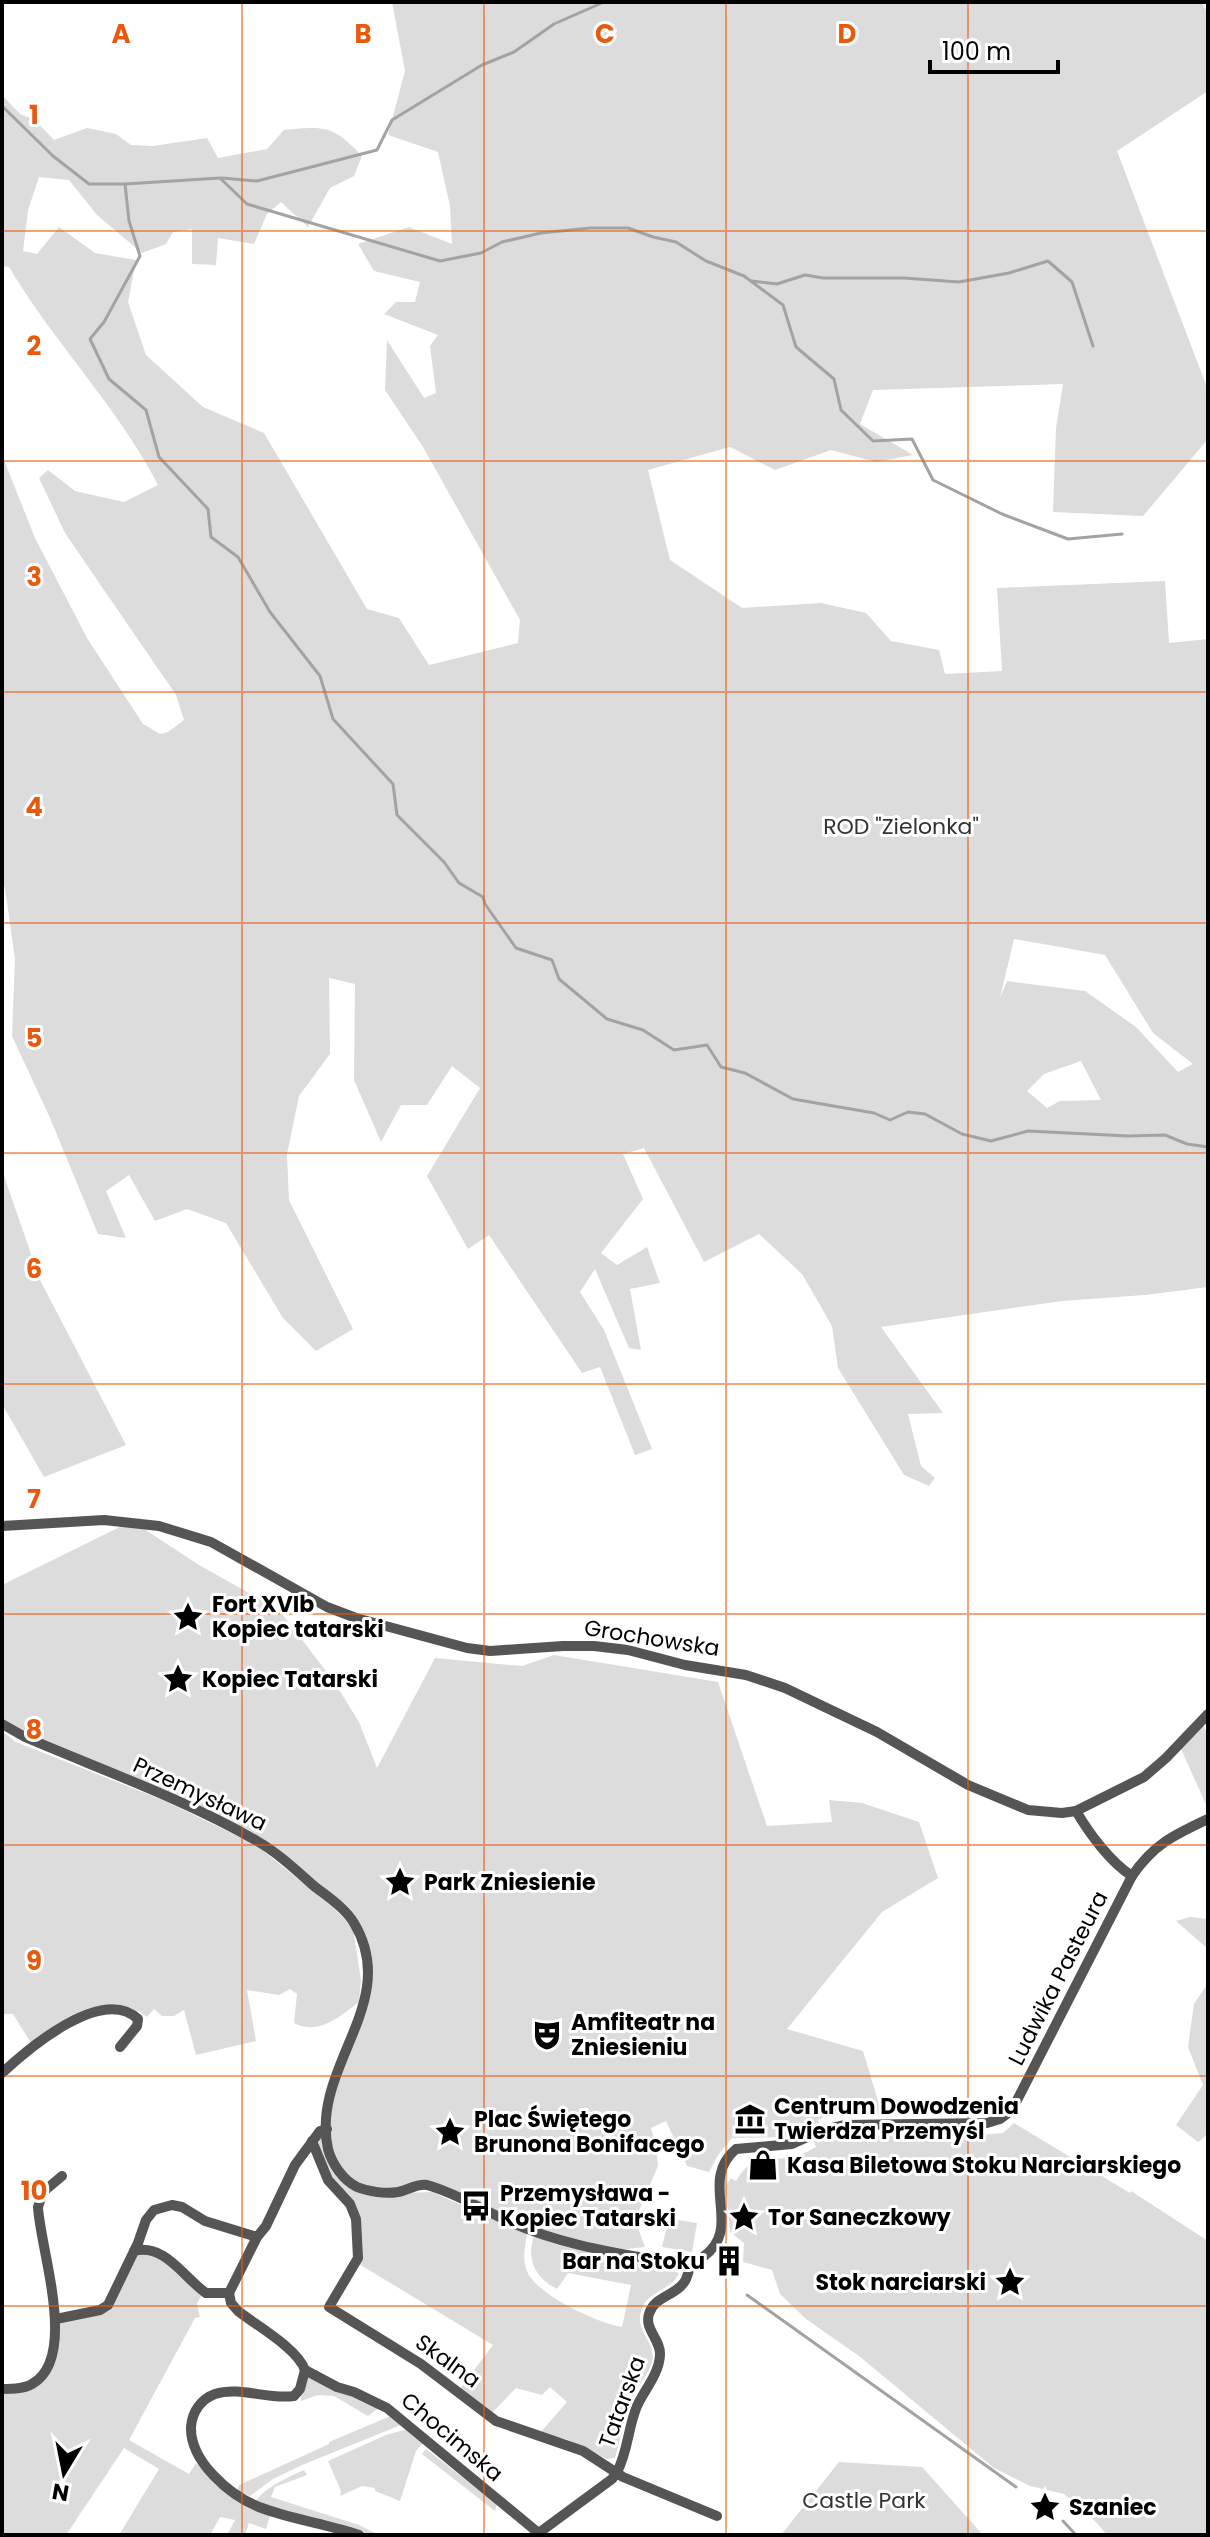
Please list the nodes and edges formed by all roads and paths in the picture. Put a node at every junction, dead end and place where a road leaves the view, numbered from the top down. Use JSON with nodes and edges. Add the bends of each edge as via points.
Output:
{"nodes":[{"id":1,"x":2,"y":1526,"type":"edge"},
{"id":2,"x":1208,"y":1714,"type":"edge"},
{"id":3,"x":2,"y":1724,"type":"edge"},
{"id":4,"x":1076,"y":1811,"type":"junction"},
{"id":5,"x":1208,"y":1819,"type":"edge"},
{"id":6,"x":1132,"y":1876,"type":"junction"},
{"id":7,"x":120,"y":2047,"type":"dead end"},
{"id":8,"x":2,"y":2073,"type":"edge"},
{"id":9,"x":327,"y":2129,"type":"junction"},
{"id":10,"x":312,"y":2141,"type":"junction"},
{"id":11,"x":62,"y":2176,"type":"dead end"},
{"id":12,"x":257,"y":2237,"type":"junction"},
{"id":13,"x":134,"y":2251,"type":"junction"},
{"id":14,"x":691,"y":2263,"type":"junction"},
{"id":15,"x":229,"y":2293,"type":"junction"},
{"id":16,"x":56,"y":2319,"type":"junction"},
{"id":17,"x":305,"y":2370,"type":"junction"},
{"id":18,"x":2,"y":2389,"type":"edge"},
{"id":19,"x":617,"y":2472,"type":"junction"},
{"id":20,"x":717,"y":2516,"type":"dead end"},
{"id":21,"x":359,"y":2535,"type":"edge"},
{"id":22,"x":538,"y":2535,"type":"edge"}],
"edges":[{"from":1,"to":4,"type":"street","name":"Grochowska","via":[[104,1520],[159,1526],[211,1542],[327,1607],[467,1648],[594,1646],[746,1675],[877,1732],[1002,1801],[1028,1810]]},
{"from":2,"to":4,"type":"street","name":"Grochowska","via":[[1144,1777]]},
{"from":3,"to":9,"type":"street","name":"Przemysława","via":[[258,1842],[355,1924],[369,1980],[365,2007],[331,2087]]},
{"from":4,"to":6,"type":"street"},
{"from":5,"to":6,"type":"street","name":"Ludwika Pasteura","via":[[1165,1839]]},
{"from":6,"to":14,"type":"street","name":"Ludwika Pasteura","via":[[1012,2110],[987,2123],[834,2126],[792,2144],[736,2149],[719,2176],[719,2241]]},
{"from":7,"to":8,"type":"street","via":[[138,2019],[105,2010],[55,2030]]},
{"from":9,"to":10,"type":"street"},
{"from":9,"to":14,"type":"street","name":"Przemysława","via":[[333,2162],[358,2188],[385,2193],[424,2184],[550,2238]]},
{"from":10,"to":12,"type":"street"},
{"from":10,"to":19,"type":"street","name":"Skalna","via":[[328,2180],[356,2219],[358,2258],[329,2307],[421,2364],[496,2421],[583,2451]]},
{"from":11,"to":16,"type":"street","via":[[43,2192],[38,2207]]},
{"from":12,"to":13,"type":"street","via":[[172,2205],[149,2215]]},
{"from":12,"to":15,"type":"street"},
{"from":13,"to":15,"type":"street","via":[[164,2257],[206,2293]]},
{"from":13,"to":16,"type":"street","via":[[108,2305]]},
{"from":14,"to":19,"type":"street","name":"Tatarska","via":[[685,2281],[649,2311],[659,2359],[637,2405]]},
{"from":15,"to":17,"type":"street","name":"Chocimska","via":[[238,2311],[290,2350]]},
{"from":16,"to":18,"type":"street","via":[[53,2356],[43,2374],[33,2384]]},
{"from":17,"to":21,"type":"street","via":[[294,2396],[211,2395],[196,2408],[191,2432],[196,2453],[250,2502]]},
{"from":17,"to":22,"type":"street","name":"Chocimska","via":[[387,2408]]},
{"from":19,"to":20,"type":"street","name":"Skalna"},
{"from":19,"to":22,"type":"street","name":"Tatarska"}]}
